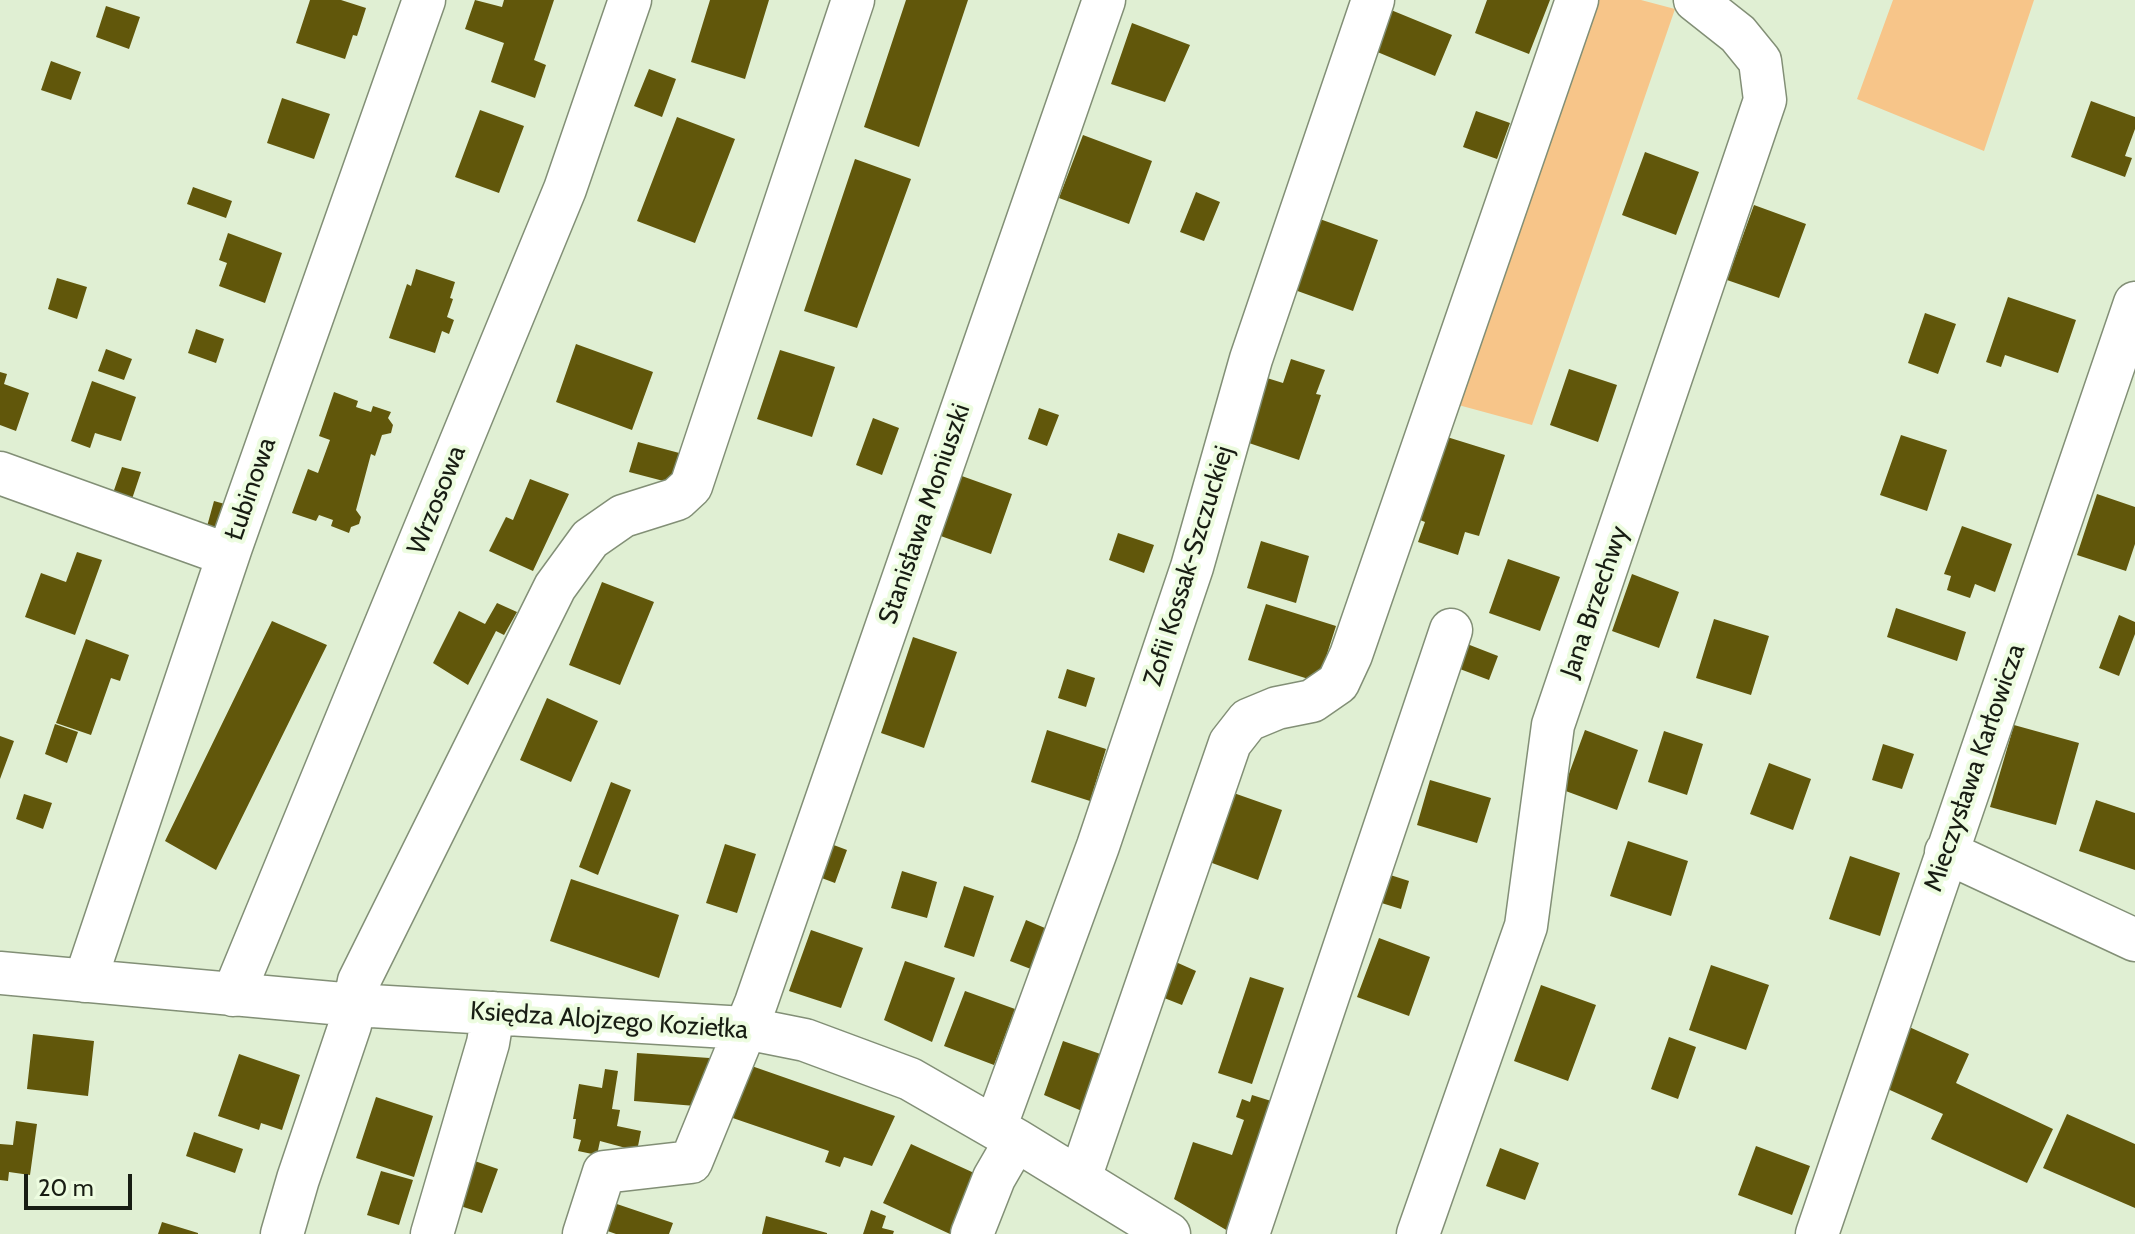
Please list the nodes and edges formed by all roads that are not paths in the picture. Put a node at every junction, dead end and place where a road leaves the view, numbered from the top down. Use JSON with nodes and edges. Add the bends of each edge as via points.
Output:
{"nodes":[{"id":1,"x":424,"y":0,"type":"edge"},
{"id":2,"x":630,"y":0,"type":"edge"},
{"id":3,"x":853,"y":0,"type":"edge"},
{"id":4,"x":1104,"y":0,"type":"edge"},
{"id":5,"x":1373,"y":0,"type":"edge"},
{"id":6,"x":1577,"y":0,"type":"edge"},
{"id":7,"x":1695,"y":0,"type":"edge"},
{"id":8,"x":2135,"y":303,"type":"edge"},
{"id":9,"x":2123,"y":379,"type":"edge"},
{"id":10,"x":0,"y":473,"type":"edge"},
{"id":11,"x":228,"y":555,"type":"junction"},
{"id":12,"x":1451,"y":630,"type":"dead end"},
{"id":13,"x":1946,"y":852,"type":"junction"},
{"id":14,"x":2135,"y":940,"type":"edge"},
{"id":15,"x":0,"y":973,"type":"edge"},
{"id":16,"x":85,"y":981,"type":"junction"},
{"id":17,"x":233,"y":995,"type":"junction"},
{"id":18,"x":354,"y":1005,"type":"junction"},
{"id":19,"x":493,"y":1013,"type":"junction"},
{"id":20,"x":745,"y":1028,"type":"junction"},
{"id":21,"x":1006,"y":1134,"type":"junction"},
{"id":22,"x":1080,"y":1178,"type":"junction"},
{"id":23,"x":282,"y":1234,"type":"edge"},
{"id":24,"x":432,"y":1234,"type":"edge"},
{"id":25,"x":584,"y":1234,"type":"edge"},
{"id":26,"x":972,"y":1234,"type":"edge"},
{"id":27,"x":1169,"y":1234,"type":"edge"},
{"id":28,"x":1248,"y":1234,"type":"edge"},
{"id":29,"x":1418,"y":1234,"type":"edge"},
{"id":30,"x":1817,"y":1234,"type":"edge"}],
"edges":[{"from":1,"to":11,"type":"street","name":"Łubinowa"},
{"from":2,"to":17,"type":"street","name":"Wrzosowa","via":[[565,189]]},
{"from":3,"to":18,"type":"street","via":[[691,486],[677,499],[623,516],[590,539],[555,587],[359,981]]},
{"from":4,"to":20,"type":"street","name":"Stanisława Moniuszki"},
{"from":5,"to":21,"type":"street","name":"Zofii Kossak-Szczuckiej","via":[[1251,359],[1192,567]]},
{"from":6,"to":22,"type":"street","via":[[1351,655],[1338,683],[1312,701],[1248,720],[1230,743]]},
{"from":7,"to":29,"type":"street","name":"Jana Brzechwy","via":[[1738,34],[1760,61],[1765,100],[1553,725],[1526,926]]},
{"from":8,"to":9,"type":"street","name":"Mieczysława Karłowicza"},
{"from":9,"to":13,"type":"street","name":"Mieczysława Karłowicza"},
{"from":10,"to":11,"type":"street"},
{"from":11,"to":16,"type":"street","name":"Łubinowa"},
{"from":12,"to":28,"type":"street"},
{"from":13,"to":14,"type":"street"},
{"from":13,"to":30,"type":"street","name":"Mieczysława Karłowicza"},
{"from":15,"to":16,"type":"street","name":"Księdza Alojzego Koziełka"},
{"from":16,"to":17,"type":"street","name":"Księdza Alojzego Koziełka"},
{"from":17,"to":18,"type":"street","name":"Księdza Alojzego Koziełka"},
{"from":18,"to":19,"type":"street","name":"Księdza Alojzego Koziełka"},
{"from":18,"to":23,"type":"street"},
{"from":19,"to":20,"type":"street","name":"Księdza Alojzego Koziełka"},
{"from":19,"to":24,"type":"street"},
{"from":20,"to":21,"type":"street","name":"Księdza Alojzego Koziełka","via":[[805,1040],[910,1079]]},
{"from":20,"to":25,"type":"street","name":"Stanisława Moniuszki","via":[[691,1162],[604,1172]]},
{"from":21,"to":22,"type":"street","name":"Księdza Alojzego Koziełka"},
{"from":21,"to":26,"type":"street","name":"Zofii Kossak-Szczuckiej"},
{"from":22,"to":27,"type":"street","name":"Księdza Alojzego Koziełka"}]}
